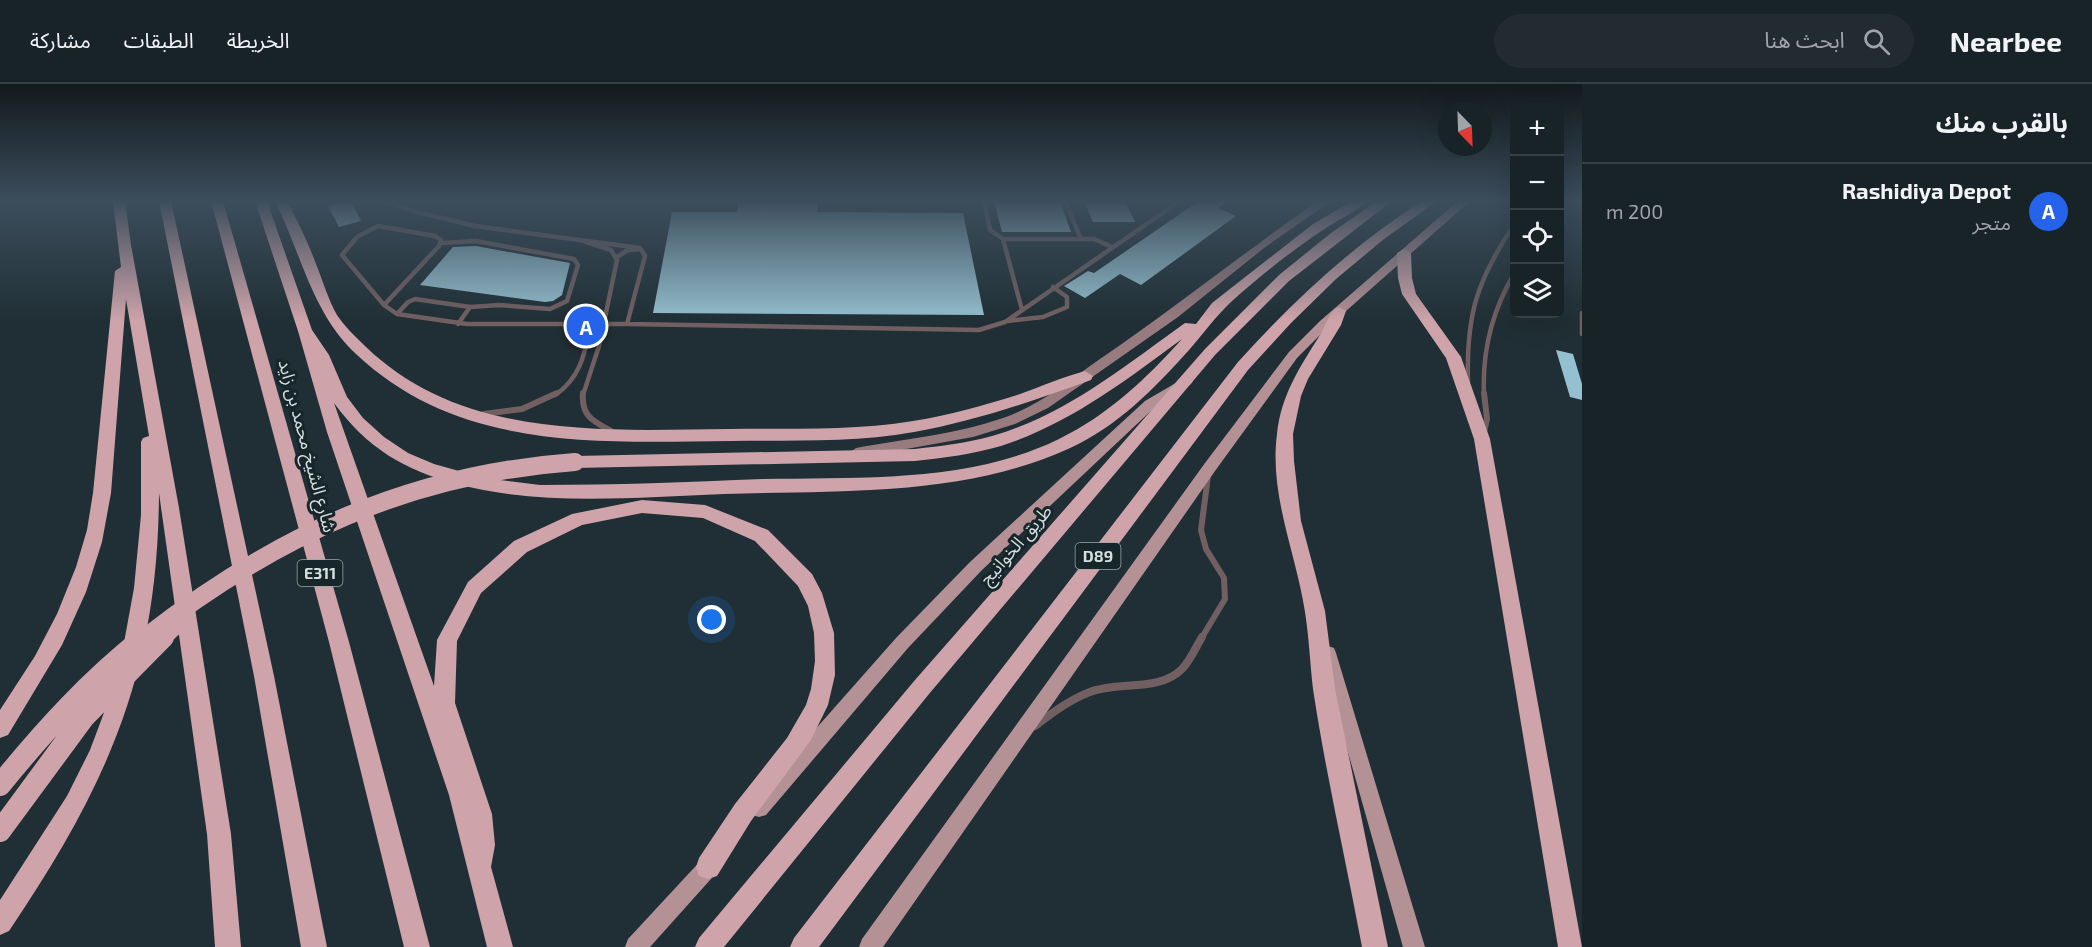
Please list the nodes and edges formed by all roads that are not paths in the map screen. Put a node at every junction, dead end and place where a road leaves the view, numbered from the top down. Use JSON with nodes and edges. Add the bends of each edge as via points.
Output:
{"nodes":[{"id":1,"x":124,"y":241,"type":"edge"},
{"id":2,"x":173,"y":241,"type":"edge"},
{"id":3,"x":228,"y":241,"type":"edge"},
{"id":4,"x":275,"y":241,"type":"edge"},
{"id":5,"x":300,"y":241,"type":"edge"},
{"id":6,"x":354,"y":241,"type":"edge"},
{"id":7,"x":471,"y":241,"type":"edge"},
{"id":8,"x":477,"y":241,"type":"edge"},
{"id":9,"x":580,"y":241,"type":"edge"},
{"id":10,"x":1004,"y":241,"type":"edge"},
{"id":11,"x":1099,"y":241,"type":"edge"},
{"id":12,"x":1120,"y":241,"type":"edge"},
{"id":13,"x":1267,"y":241,"type":"edge"},
{"id":14,"x":1299,"y":241,"type":"edge"},
{"id":15,"x":1329,"y":241,"type":"edge"},
{"id":16,"x":1374,"y":241,"type":"edge"},
{"id":17,"x":1418,"y":241,"type":"edge"},
{"id":18,"x":1504,"y":241,"type":"edge"},
{"id":19,"x":586,"y":242,"type":"junction"},
{"id":20,"x":441,"y":243,"type":"joint"},
{"id":21,"x":124,"y":245,"type":"junction"},
{"id":22,"x":1112,"y":247,"type":"junction"},
{"id":23,"x":642,"y":250,"type":"junction"},
{"id":24,"x":1404,"y":253,"type":"junction"},
{"id":25,"x":616,"y":257,"type":"junction"},
{"id":26,"x":1510,"y":283,"type":"edge"},
{"id":27,"x":1053,"y":287,"type":"junction"},
{"id":28,"x":1225,"y":300,"type":"junction"},
{"id":29,"x":384,"y":305,"type":"junction"},
{"id":30,"x":470,"y":307,"type":"junction"},
{"id":31,"x":537,"y":309,"type":"junction"},
{"id":32,"x":1022,"y":310,"type":"junction"},
{"id":33,"x":1339,"y":311,"type":"junction"},
{"id":34,"x":1582,"y":313,"type":"edge"},
{"id":35,"x":397,"y":314,"type":"junction"},
{"id":36,"x":1005,"y":322,"type":"junction"},
{"id":37,"x":458,"y":324,"type":"junction"},
{"id":38,"x":535,"y":324,"type":"junction"},
{"id":39,"x":591,"y":324,"type":"junction"},
{"id":40,"x":604,"y":324,"type":"junction"},
{"id":41,"x":627,"y":324,"type":"junction"},
{"id":42,"x":305,"y":331,"type":"junction"},
{"id":43,"x":1582,"y":333,"type":"edge"},
{"id":44,"x":582,"y":363,"type":"junction"},
{"id":45,"x":594,"y":364,"type":"junction"},
{"id":46,"x":146,"y":372,"type":"junction"},
{"id":47,"x":1084,"y":376,"type":"junction"},
{"id":48,"x":1186,"y":381,"type":"junction"},
{"id":49,"x":1470,"y":401,"type":"junction"},
{"id":50,"x":463,"y":412,"type":"junction"},
{"id":51,"x":636,"y":435,"type":"junction"},
{"id":52,"x":1482,"y":439,"type":"junction"},
{"id":53,"x":834,"y":457,"type":"junction"},
{"id":54,"x":1210,"y":467,"type":"junction"},
{"id":55,"x":293,"y":542,"type":"junction"},
{"id":56,"x":1316,"y":611,"type":"junction"},
{"id":57,"x":0,"y":728,"type":"edge"},
{"id":58,"x":1012,"y":746,"type":"junction"},
{"id":59,"x":0,"y":785,"type":"edge"},
{"id":60,"x":0,"y":831,"type":"edge"},
{"id":61,"x":480,"y":865,"type":"junction"},
{"id":62,"x":708,"y":867,"type":"junction"},
{"id":63,"x":0,"y":922,"type":"edge"},
{"id":64,"x":228,"y":947,"type":"edge"},
{"id":65,"x":314,"y":947,"type":"edge"},
{"id":66,"x":417,"y":947,"type":"edge"},
{"id":67,"x":500,"y":947,"type":"edge"},
{"id":68,"x":636,"y":947,"type":"edge"},
{"id":69,"x":708,"y":947,"type":"edge"},
{"id":70,"x":803,"y":947,"type":"edge"},
{"id":71,"x":870,"y":947,"type":"edge"},
{"id":72,"x":1375,"y":947,"type":"edge"},
{"id":73,"x":1413,"y":947,"type":"edge"},
{"id":74,"x":1571,"y":947,"type":"edge"}],
"edges":[{"from":1,"to":21,"type":"highway"},
{"from":2,"to":65,"type":"highway","via":[[264,676]]},
{"from":3,"to":66,"type":"highway","name":"شارع الشيخ محمد بن زايد","number":"E311","via":[[339,642]]},
{"from":4,"to":42,"type":"highway"},
{"from":5,"to":50,"type":"highway","via":[[329,313],[365,355],[390,375]]},
{"from":6,"to":29,"type":"lane","via":[[342,252],[343,257]]},
{"from":7,"to":20,"type":"lane"},
{"from":8,"to":31,"type":"lane","via":[[577,261],[567,301]]},
{"from":9,"to":19,"type":"lane"},
{"from":10,"to":32,"type":"lane"},
{"from":11,"to":22,"type":"lane"},
{"from":12,"to":22,"type":"lane"},
{"from":13,"to":47,"type":"street","via":[[1174,314]]},
{"from":14,"to":28,"type":"highway"},
{"from":15,"to":48,"type":"highway","name":"طريق الخوانيج","number":"D89","via":[[1234,326]]},
{"from":16,"to":70,"type":"highway","number":"D89","via":[[1293,311],[1243,366]]},
{"from":17,"to":24,"type":"main road"},
{"from":18,"to":49,"type":"lane","via":[[1474,297],[1468,333]]},
{"from":19,"to":23,"type":"lane","via":[[631,245]]},
{"from":19,"to":25,"type":"lane","via":[[606,248]]},
{"from":20,"to":29,"type":"lane"},
{"from":21,"to":46,"type":"highway"},
{"from":21,"to":57,"type":"highway","via":[[94,540],[59,630]]},
{"from":22,"to":27,"type":"lane"},
{"from":23,"to":25,"type":"lane","via":[[628,250]]},
{"from":23,"to":41,"type":"lane","via":[[645,256]]},
{"from":24,"to":33,"type":"main road"},
{"from":24,"to":49,"type":"highway","via":[[1409,294],[1453,357]]},
{"from":25,"to":40,"type":"lane"},
{"from":26,"to":52,"type":"lane","via":[[1488,339],[1484,392],[1488,421]]},
{"from":27,"to":32,"type":"lane"},
{"from":27,"to":36,"type":"lane","via":[[1067,297],[1067,307],[1043,317]]},
{"from":28,"to":42,"type":"highway","via":[[1132,399],[1084,433],[1043,452],[993,468],[910,481],[582,492],[510,489],[462,480],[398,454],[360,425],[339,398],[320,350]]},
{"from":28,"to":53,"type":"highway","via":[[1083,403],[1044,425],[996,442],[944,453]]},
{"from":29,"to":35,"type":"lane"},
{"from":30,"to":31,"type":"lane"},
{"from":30,"to":35,"type":"lane","via":[[415,299]]},
{"from":30,"to":37,"type":"lane"},
{"from":31,"to":38,"type":"lane"},
{"from":32,"to":36,"type":"lane"},
{"from":33,"to":54,"type":"main road","via":[[1293,355]]},
{"from":33,"to":56,"type":"highway","via":[[1296,387],[1286,434],[1292,521]]},
{"from":34,"to":43,"type":"lane"},
{"from":35,"to":37,"type":"lane"},
{"from":36,"to":41,"type":"lane","via":[[970,330]]},
{"from":37,"to":38,"type":"lane"},
{"from":38,"to":39,"type":"lane"},
{"from":39,"to":40,"type":"lane"},
{"from":39,"to":44,"type":"lane"},
{"from":40,"to":41,"type":"lane"},
{"from":40,"to":45,"type":"lane"},
{"from":42,"to":61,"type":"highway"},
{"from":44,"to":45,"type":"lane"},
{"from":44,"to":50,"type":"lane","via":[[563,388],[535,404],[499,413]]},
{"from":45,"to":51,"type":"lane","via":[[583,393],[584,413],[604,429]]},
{"from":46,"to":63,"type":"highway","via":[[150,528],[143,598],[126,681],[110,730],[85,783]]},
{"from":46,"to":64,"type":"highway","via":[[219,834]]},
{"from":47,"to":51,"type":"highway","via":[[996,409],[913,428],[852,434]]},
{"from":47,"to":53,"type":"street","via":[[1043,405],[992,427]]},
{"from":48,"to":62,"type":"main road","via":[[1149,404],[976,566],[871,678]]},
{"from":48,"to":69,"type":"highway","name":"طريق الخوانيج","number":"D89","via":[[922,687]]},
{"from":49,"to":52,"type":"highway"},
{"from":50,"to":51,"type":"highway","via":[[549,432]]},
{"from":52,"to":74,"type":"highway"},
{"from":53,"to":55,"type":"highway","bridge":true,"via":[[575,462],[506,468],[436,482],[365,507]]},
{"from":54,"to":58,"type":"main road"},
{"from":54,"to":58,"type":"lane","via":[[1201,530],[1206,549],[1224,578],[1226,599],[1182,669],[1161,681],[1109,687],[1072,699]]},
{"from":55,"to":59,"type":"highway","bridge":true,"via":[[205,592],[139,640],[74,699]]},
{"from":55,"to":60,"type":"highway","bridge":true,"via":[[205,601],[144,654],[84,716]]},
{"from":56,"to":72,"type":"highway","via":[[1324,689]]},
{"from":56,"to":73,"type":"main road"},
{"from":58,"to":71,"type":"main road"},
{"from":61,"to":62,"type":"highway","via":[[480,814],[441,686],[443,652],[454,621],[485,577],[530,541],[582,517],[656,505],[722,516],[766,538],[790,560],[809,587],[825,635],[825,671],[809,723],[789,756],[740,816]]},
{"from":61,"to":67,"type":"highway"},
{"from":62,"to":68,"type":"main road"}]}
